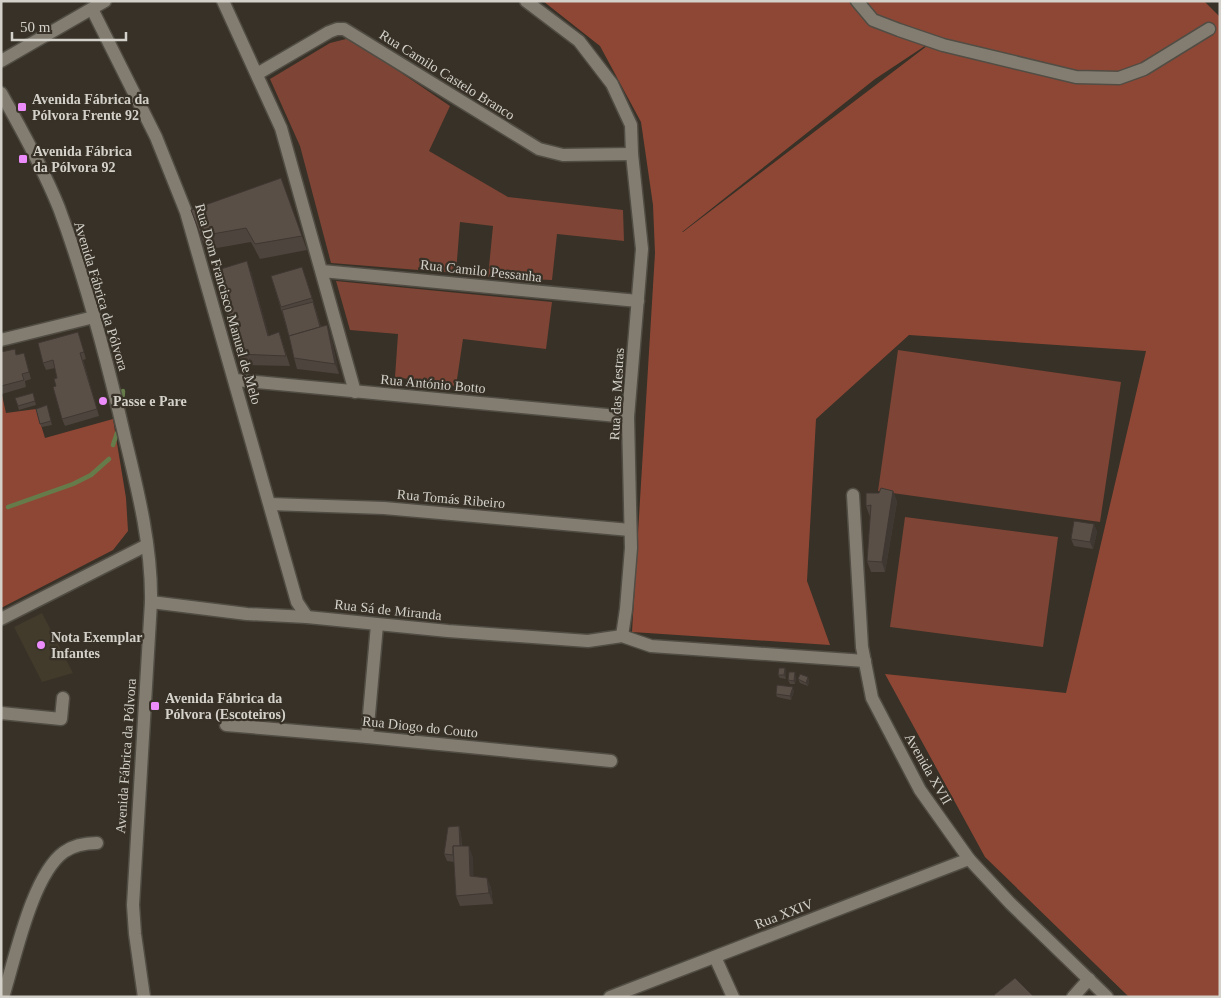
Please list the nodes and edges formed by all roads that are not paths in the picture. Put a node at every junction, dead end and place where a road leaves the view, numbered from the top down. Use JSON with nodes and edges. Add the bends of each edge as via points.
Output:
{"nodes":[{"id":1,"x":105,"y":1,"type":"edge"},
{"id":2,"x":223,"y":1,"type":"edge"},
{"id":3,"x":526,"y":1,"type":"edge"},
{"id":4,"x":857,"y":1,"type":"edge"},
{"id":5,"x":92,"y":9,"type":"junction"},
{"id":6,"x":1209,"y":29,"type":"dead end"},
{"id":7,"x":1,"y":61,"type":"edge"},
{"id":8,"x":256,"y":74,"type":"junction"},
{"id":9,"x":1,"y":93,"type":"edge"},
{"id":10,"x":632,"y":154,"type":"junction"},
{"id":11,"x":322,"y":271,"type":"junction"},
{"id":12,"x":638,"y":301,"type":"junction"},
{"id":13,"x":94,"y":316,"type":"junction"},
{"id":14,"x":1,"y":340,"type":"edge"},
{"id":15,"x":235,"y":380,"type":"junction"},
{"id":16,"x":356,"y":392,"type":"junction"},
{"id":17,"x":628,"y":417,"type":"junction"},
{"id":18,"x":853,"y":495,"type":"dead end"},
{"id":19,"x":270,"y":504,"type":"junction"},
{"id":20,"x":630,"y":530,"type":"junction"},
{"id":21,"x":147,"y":545,"type":"junction"},
{"id":22,"x":150,"y":602,"type":"junction"},
{"id":23,"x":306,"y":617,"type":"junction"},
{"id":24,"x":1,"y":619,"type":"edge"},
{"id":25,"x":378,"y":625,"type":"junction"},
{"id":26,"x":622,"y":636,"type":"junction"},
{"id":27,"x":865,"y":661,"type":"junction"},
{"id":28,"x":63,"y":698,"type":"dead end"},
{"id":29,"x":1,"y":713,"type":"edge"},
{"id":30,"x":226,"y":725,"type":"dead end"},
{"id":31,"x":367,"y":736,"type":"junction"},
{"id":32,"x":611,"y":761,"type":"dead end"},
{"id":33,"x":97,"y":843,"type":"dead end"},
{"id":34,"x":968,"y":859,"type":"junction"},
{"id":35,"x":715,"y":957,"type":"junction"},
{"id":36,"x":1089,"y":979,"type":"junction"},
{"id":37,"x":3,"y":997,"type":"edge"},
{"id":38,"x":144,"y":997,"type":"edge"},
{"id":39,"x":610,"y":997,"type":"edge"},
{"id":40,"x":733,"y":997,"type":"edge"},
{"id":41,"x":1073,"y":997,"type":"edge"},
{"id":42,"x":1107,"y":997,"type":"edge"}],
"edges":[{"from":1,"to":5,"type":"street"},
{"from":2,"to":8,"type":"street"},
{"from":3,"to":10,"type":"street","via":[[579,41],[612,84],[632,125]]},
{"from":4,"to":6,"type":"street","via":[[873,20],[908,33],[943,45],[1076,77],[1119,78],[1144,68]]},
{"from":5,"to":7,"type":"street"},
{"from":5,"to":15,"type":"street","name":"Rua Dom Francisco Manuel de Melo","via":[[190,211]]},
{"from":8,"to":10,"type":"street","name":"Rua Camilo Castelo Branco","via":[[328,32],[344,29],[539,149],[563,155]]},
{"from":8,"to":11,"type":"street","via":[[281,128],[293,186]]},
{"from":9,"to":13,"type":"street","name":"Avenida Fábrica da Pólvora","via":[[34,152],[58,208]]},
{"from":10,"to":12,"type":"street","name":"Rua das Mestras","via":[[642,249]]},
{"from":11,"to":12,"type":"street","name":"Rua Camilo Pessanha"},
{"from":11,"to":16,"type":"street"},
{"from":12,"to":17,"type":"street","name":"Rua das Mestras"},
{"from":13,"to":14,"type":"street"},
{"from":13,"to":21,"type":"street","name":"Avenida Fábrica da Pólvora","via":[[118,408]]},
{"from":15,"to":16,"type":"street","name":"Rua António Botto"},
{"from":15,"to":19,"type":"street","name":"Rua Dom Francisco Manuel de Melo"},
{"from":16,"to":17,"type":"street","name":"Rua António Botto"},
{"from":17,"to":20,"type":"street","name":"Rua das Mestras"},
{"from":18,"to":27,"type":"street","name":"Avenida XVII"},
{"from":19,"to":20,"type":"street","name":"Rua Tomás Ribeiro","via":[[384,508]]},
{"from":19,"to":23,"type":"street","name":"Rua Dom Francisco Manuel de Melo","via":[[297,602]]},
{"from":20,"to":26,"type":"street","name":"Rua das Mestras"},
{"from":21,"to":22,"type":"street","name":"Avenida Fábrica da Pólvora"},
{"from":21,"to":24,"type":"street"},
{"from":22,"to":23,"type":"street","name":"Rua Sá de Miranda","via":[[247,614]]},
{"from":22,"to":38,"type":"street","name":"Avenida Fábrica da Pólvora","via":[[132,905]]},
{"from":23,"to":25,"type":"street","name":"Rua Sá de Miranda"},
{"from":25,"to":26,"type":"street","name":"Rua Sá de Miranda","via":[[588,641]]},
{"from":25,"to":31,"type":"street"},
{"from":26,"to":27,"type":"street","via":[[651,646]]},
{"from":27,"to":34,"type":"street","name":"Avenida XVII","via":[[872,698],[920,790]]},
{"from":28,"to":29,"type":"street","via":[[61,720]]},
{"from":30,"to":31,"type":"street","name":"Rua Diogo do Couto"},
{"from":31,"to":32,"type":"street","name":"Rua Diogo do Couto"},
{"from":33,"to":37,"type":"street","via":[[75,846],[53,863],[43,877],[33,898]]},
{"from":34,"to":35,"type":"street","name":"Rua XXIV"},
{"from":34,"to":36,"type":"street","name":"Avenida XVII"},
{"from":35,"to":39,"type":"street","name":"Rua XXIV"},
{"from":35,"to":40,"type":"street"},
{"from":36,"to":41,"type":"street"},
{"from":36,"to":42,"type":"street","name":"Avenida XVII"}]}
